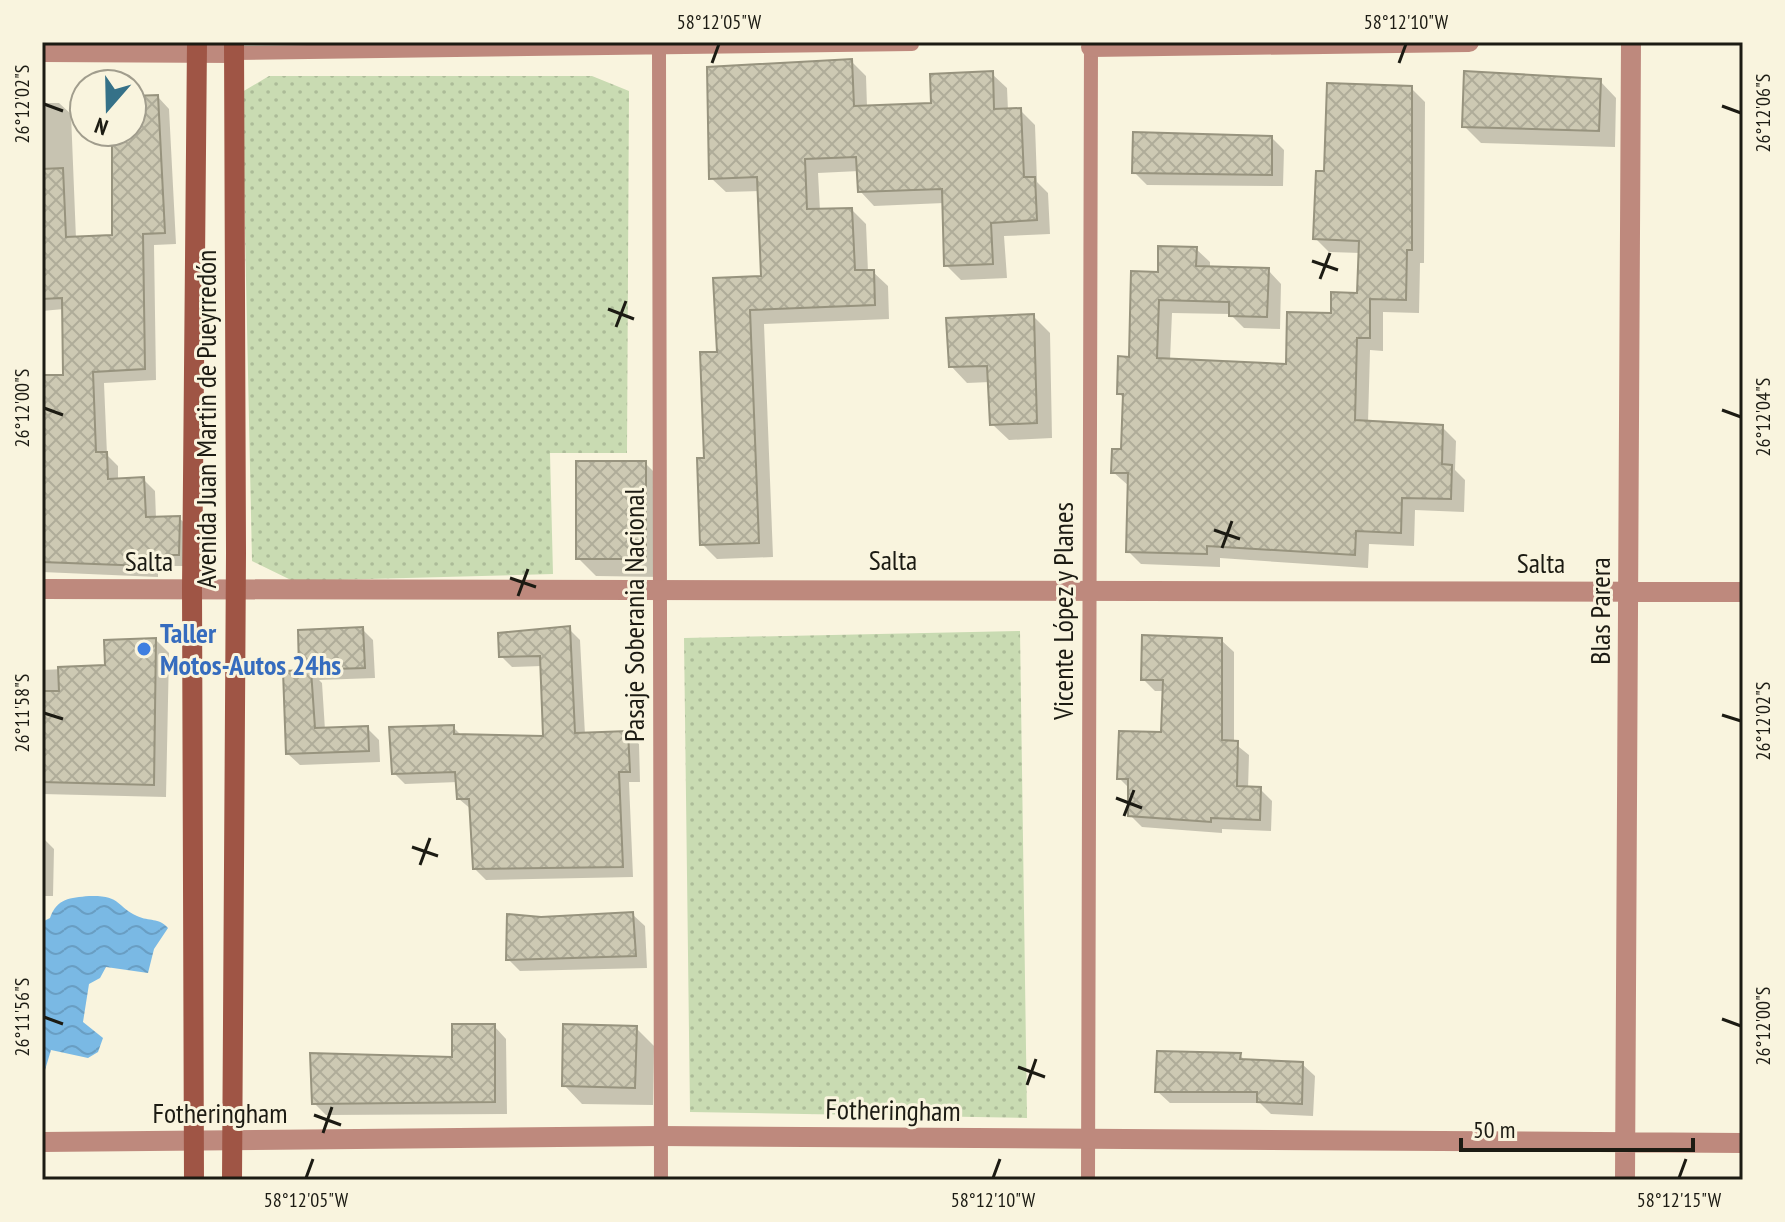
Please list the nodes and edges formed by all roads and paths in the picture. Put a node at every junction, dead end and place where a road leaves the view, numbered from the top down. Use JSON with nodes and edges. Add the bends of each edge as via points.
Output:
{"nodes":[{"id":1,"x":1469,"y":42,"type":"edge"},
{"id":2,"x":1631,"y":42,"type":"edge"},
{"id":3,"x":912,"y":44,"type":"dead end"},
{"id":4,"x":1091,"y":45,"type":"edge"},
{"id":5,"x":197,"y":48,"type":"edge"},
{"id":6,"x":234,"y":48,"type":"edge"},
{"id":7,"x":659,"y":50,"type":"junction"},
{"id":8,"x":42,"y":52,"type":"edge"},
{"id":9,"x":660,"y":588,"type":"junction"},
{"id":10,"x":42,"y":589,"type":"edge"},
{"id":11,"x":192,"y":589,"type":"junction"},
{"id":12,"x":234,"y":589,"type":"junction"},
{"id":13,"x":1089,"y":589,"type":"junction"},
{"id":14,"x":1628,"y":591,"type":"junction"},
{"id":15,"x":1743,"y":592,"type":"edge"},
{"id":16,"x":660,"y":1136,"type":"junction"},
{"id":17,"x":1088,"y":1140,"type":"junction"},
{"id":18,"x":194,"y":1141,"type":"junction"},
{"id":19,"x":232,"y":1141,"type":"junction"},
{"id":20,"x":42,"y":1142,"type":"edge"},
{"id":21,"x":1625,"y":1142,"type":"junction"},
{"id":22,"x":1743,"y":1143,"type":"edge"},
{"id":23,"x":194,"y":1180,"type":"edge"},
{"id":24,"x":232,"y":1180,"type":"edge"},
{"id":25,"x":661,"y":1180,"type":"edge"},
{"id":26,"x":1088,"y":1180,"type":"edge"},
{"id":27,"x":1625,"y":1180,"type":"edge"}],
"edges":[{"from":1,"to":4,"type":"street"},
{"from":2,"to":14,"type":"street","name":"Blas Parera"},
{"from":3,"to":7,"type":"lane"},
{"from":4,"to":13,"type":"lane","name":"Vicente López y Planes"},
{"from":5,"to":6,"type":"street"},
{"from":5,"to":8,"type":"street"},
{"from":5,"to":11,"type":"main road","name":"Avenida Juan Martin de Pueyrredón"},
{"from":6,"to":7,"type":"lane"},
{"from":6,"to":12,"type":"main road","name":"Avenida Juan Martin de Pueyrredón"},
{"from":7,"to":9,"type":"lane","name":"Pasaje Soberania Nacional"},
{"from":9,"to":12,"type":"street","name":"Salta"},
{"from":9,"to":13,"type":"street","name":"Salta"},
{"from":9,"to":16,"type":"lane","name":"Pasaje Soberania Nacional"},
{"from":10,"to":11,"type":"street","name":"Salta"},
{"from":11,"to":12,"type":"street","name":"Salta"},
{"from":11,"to":18,"type":"main road","name":"Avenida Juan Martin de Pueyrredón"},
{"from":12,"to":19,"type":"main road","name":"Avenida Juan Martin de Pueyrredón"},
{"from":13,"to":14,"type":"street","name":"Salta"},
{"from":13,"to":17,"type":"lane","name":"Vicente López y Planes"},
{"from":14,"to":15,"type":"street","name":"Salta"},
{"from":14,"to":21,"type":"street","name":"Blas Parera"},
{"from":16,"to":17,"type":"street","name":"Fotheringham"},
{"from":16,"to":19,"type":"street","name":"Fotheringham"},
{"from":16,"to":25,"type":"lane","name":"Pasaje Soberania Nacional"},
{"from":17,"to":21,"type":"street","name":"Fotheringham"},
{"from":17,"to":26,"type":"lane","name":"Vicente López y Planes"},
{"from":18,"to":19,"type":"street","name":"Fotheringham"},
{"from":18,"to":20,"type":"street","name":"Fotheringham"},
{"from":18,"to":23,"type":"main road","name":"Avenida Juan Martin de Pueyrredón"},
{"from":19,"to":24,"type":"main road","name":"Avenida Juan Martin de Pueyrredón"},
{"from":21,"to":22,"type":"street","name":"Fotheringham"},
{"from":21,"to":27,"type":"street","name":"Blas Parera"}]}
